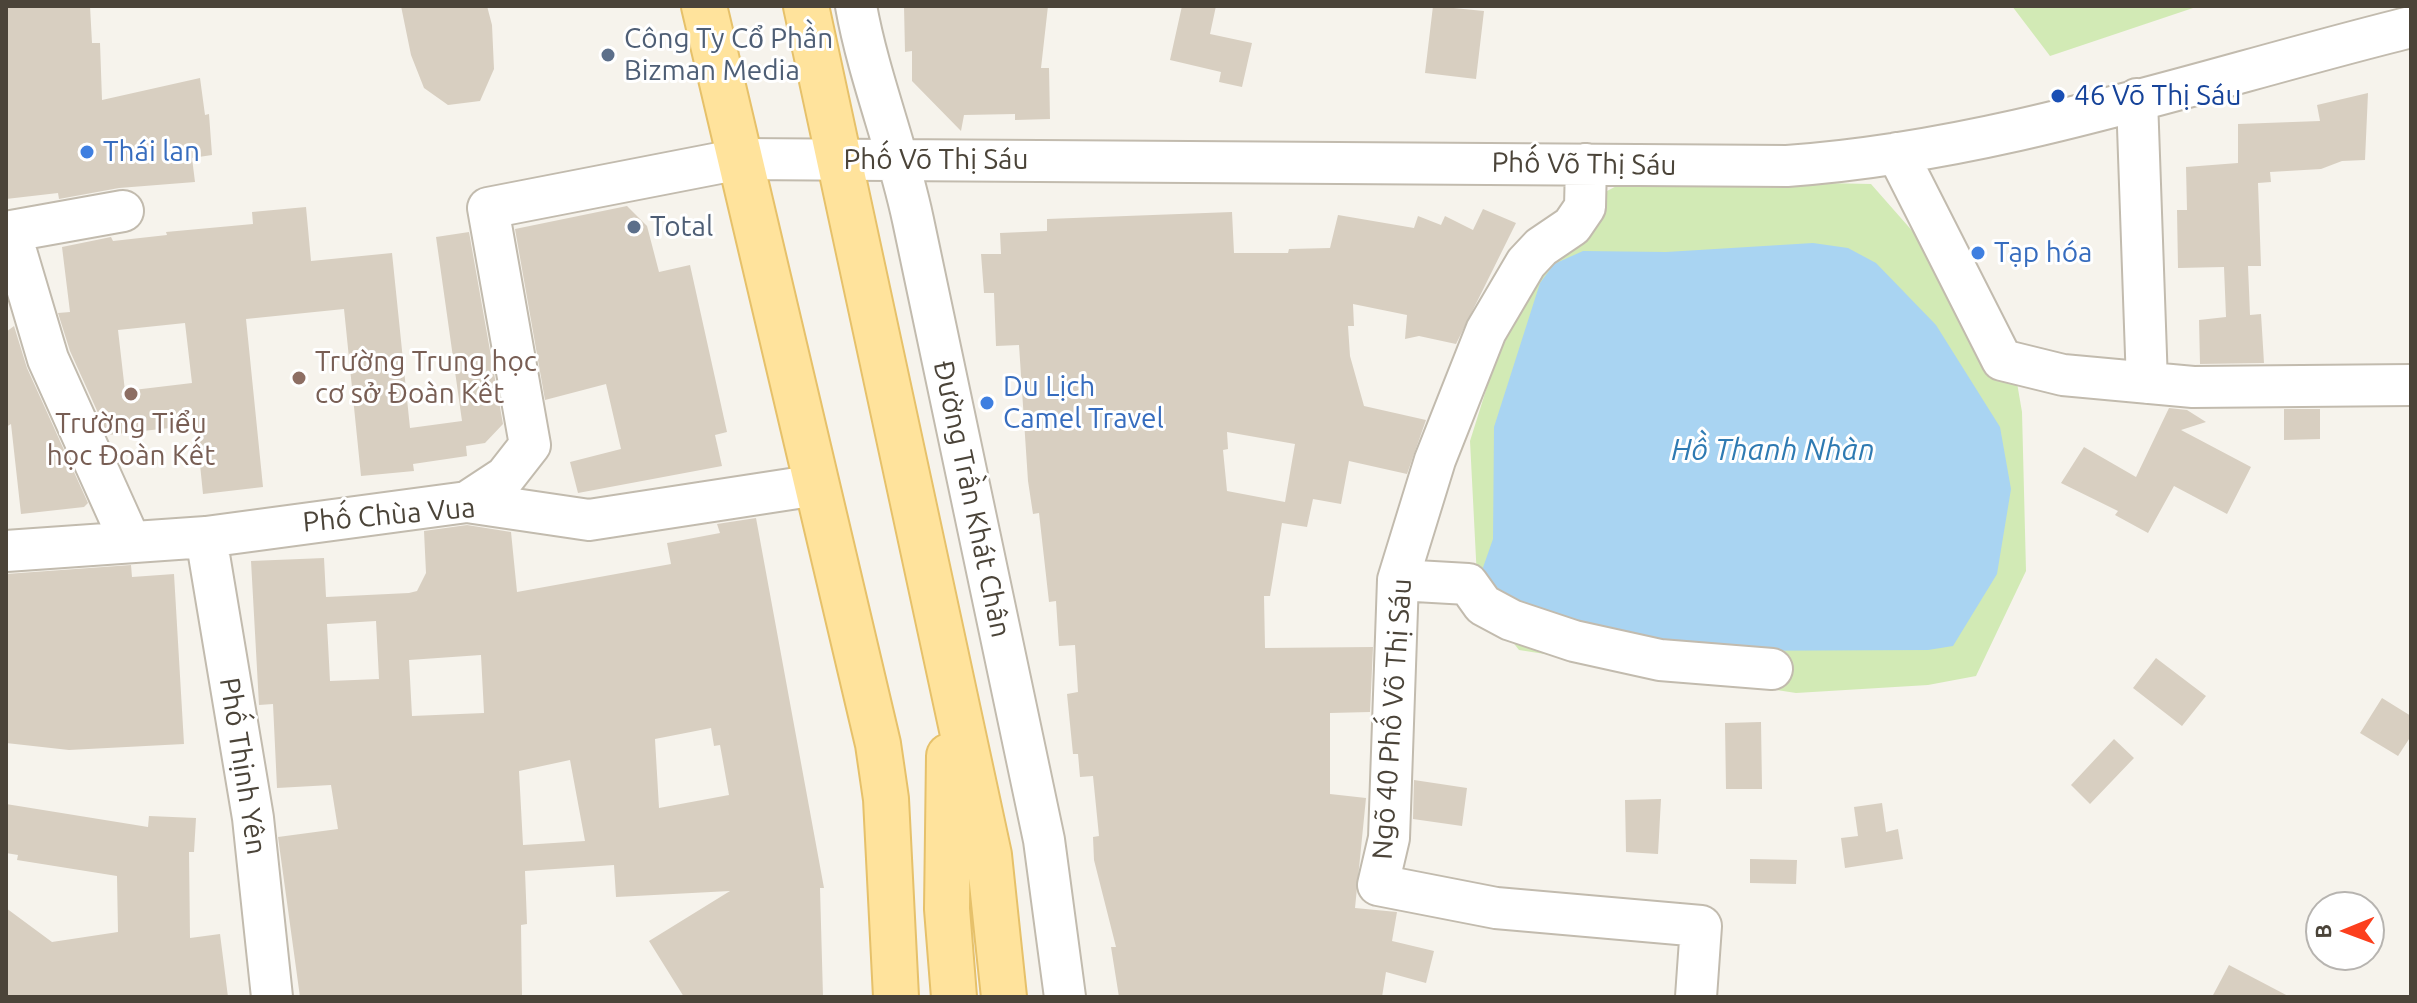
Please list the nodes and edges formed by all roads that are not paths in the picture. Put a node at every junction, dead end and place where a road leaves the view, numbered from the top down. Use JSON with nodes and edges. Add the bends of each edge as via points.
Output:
{"nodes":[{"id":1,"x":704,"y":6,"type":"edge"},
{"id":2,"x":806,"y":6,"type":"edge"},
{"id":3,"x":856,"y":6,"type":"edge"},
{"id":4,"x":2411,"y":27,"type":"edge"},
{"id":5,"x":2137,"y":99,"type":"junction"},
{"id":6,"x":1897,"y":153,"type":"junction"},
{"id":7,"x":740,"y":159,"type":"junction"},
{"id":8,"x":840,"y":160,"type":"junction"},
{"id":9,"x":900,"y":160,"type":"junction"},
{"id":10,"x":1586,"y":164,"type":"junction"},
{"id":11,"x":123,"y":211,"type":"dead end"},
{"id":12,"x":8,"y":232,"type":"edge"},
{"id":13,"x":2147,"y":383,"type":"junction"},
{"id":14,"x":2411,"y":385,"type":"edge"},
{"id":15,"x":817,"y":485,"type":"junction"},
{"id":16,"x":467,"y":502,"type":"junction"},
{"id":17,"x":206,"y":537,"type":"junction"},
{"id":18,"x":130,"y":541,"type":"junction"},
{"id":19,"x":6,"y":551,"type":"edge"},
{"id":20,"x":1398,"y":580,"type":"junction"},
{"id":21,"x":1772,"y":669,"type":"dead end"},
{"id":22,"x":949,"y":680,"type":"junction"},
{"id":23,"x":886,"y":799,"type":"junction"},
{"id":24,"x":272,"y":997,"type":"edge"},
{"id":25,"x":896,"y":997,"type":"edge"},
{"id":26,"x":932,"y":997,"type":"edge"},
{"id":27,"x":954,"y":997,"type":"edge"},
{"id":28,"x":1004,"y":997,"type":"edge"},
{"id":29,"x":1065,"y":997,"type":"edge"},
{"id":30,"x":1696,"y":997,"type":"edge"}],
"edges":[{"from":1,"to":7,"type":"main road"},
{"from":2,"to":8,"type":"main road"},
{"from":3,"to":9,"type":"street","name":"Đường Trần Khát Chân"},
{"from":4,"to":5,"type":"street","name":"Phố Võ Thị Sáu"},
{"from":5,"to":6,"type":"street","name":"Phố Võ Thị Sáu"},
{"from":5,"to":13,"type":"street"},
{"from":6,"to":10,"type":"street","name":"Phố Võ Thị Sáu","via":[[1787,166]]},
{"from":6,"to":13,"type":"street","via":[[2002,360],[2063,375]]},
{"from":7,"to":8,"type":"street","name":"Phố Võ Thị Sáu"},
{"from":7,"to":15,"type":"main road"},
{"from":7,"to":16,"type":"street","name":"Phố Võ Thị Sáu","via":[[488,208],[530,445],[505,477]]},
{"from":8,"to":9,"type":"street","name":"Phố Võ Thị Sáu"},
{"from":8,"to":22,"type":"main road"},
{"from":9,"to":10,"type":"street","name":"Phố Võ Thị Sáu"},
{"from":9,"to":29,"type":"street","name":"Đường Trần Khát Chân","via":[[1044,840]]},
{"from":10,"to":20,"type":"street","name":"Ngõ 40 Phố Võ Thị Sáu","via":[[1585,207],[1572,226],[1526,263],[1486,331],[1435,460]]},
{"from":11,"to":12,"type":"street"},
{"from":12,"to":18,"type":"street","via":[[48,359]]},
{"from":13,"to":14,"type":"street"},
{"from":15,"to":16,"type":"street","name":"Phố Chùa Vua","via":[[589,520]]},
{"from":15,"to":23,"type":"main road","via":[[860,657]]},
{"from":16,"to":17,"type":"street","name":"Phố Chùa Vua"},
{"from":17,"to":18,"type":"street","name":"Phố Chùa Vua"},
{"from":17,"to":24,"type":"street","name":"Phố Thịnh Yên","via":[[253,818]]},
{"from":18,"to":19,"type":"street","name":"Phố Chùa Vua"},
{"from":20,"to":21,"type":"street","via":[[1468,584],[1483,605],[1574,641],[1660,660]]},
{"from":20,"to":30,"type":"street","name":"Ngõ 40 Phố Võ Thị Sáu","via":[[1389,838],[1378,885],[1496,908],[1701,926]]},
{"from":22,"to":27,"type":"main road","via":[[947,909]]},
{"from":22,"to":28,"type":"main road","via":[[989,855]]},
{"from":23,"to":25,"type":"main road"},
{"from":23,"to":26,"type":"main road","via":[[920,901]]}]}
